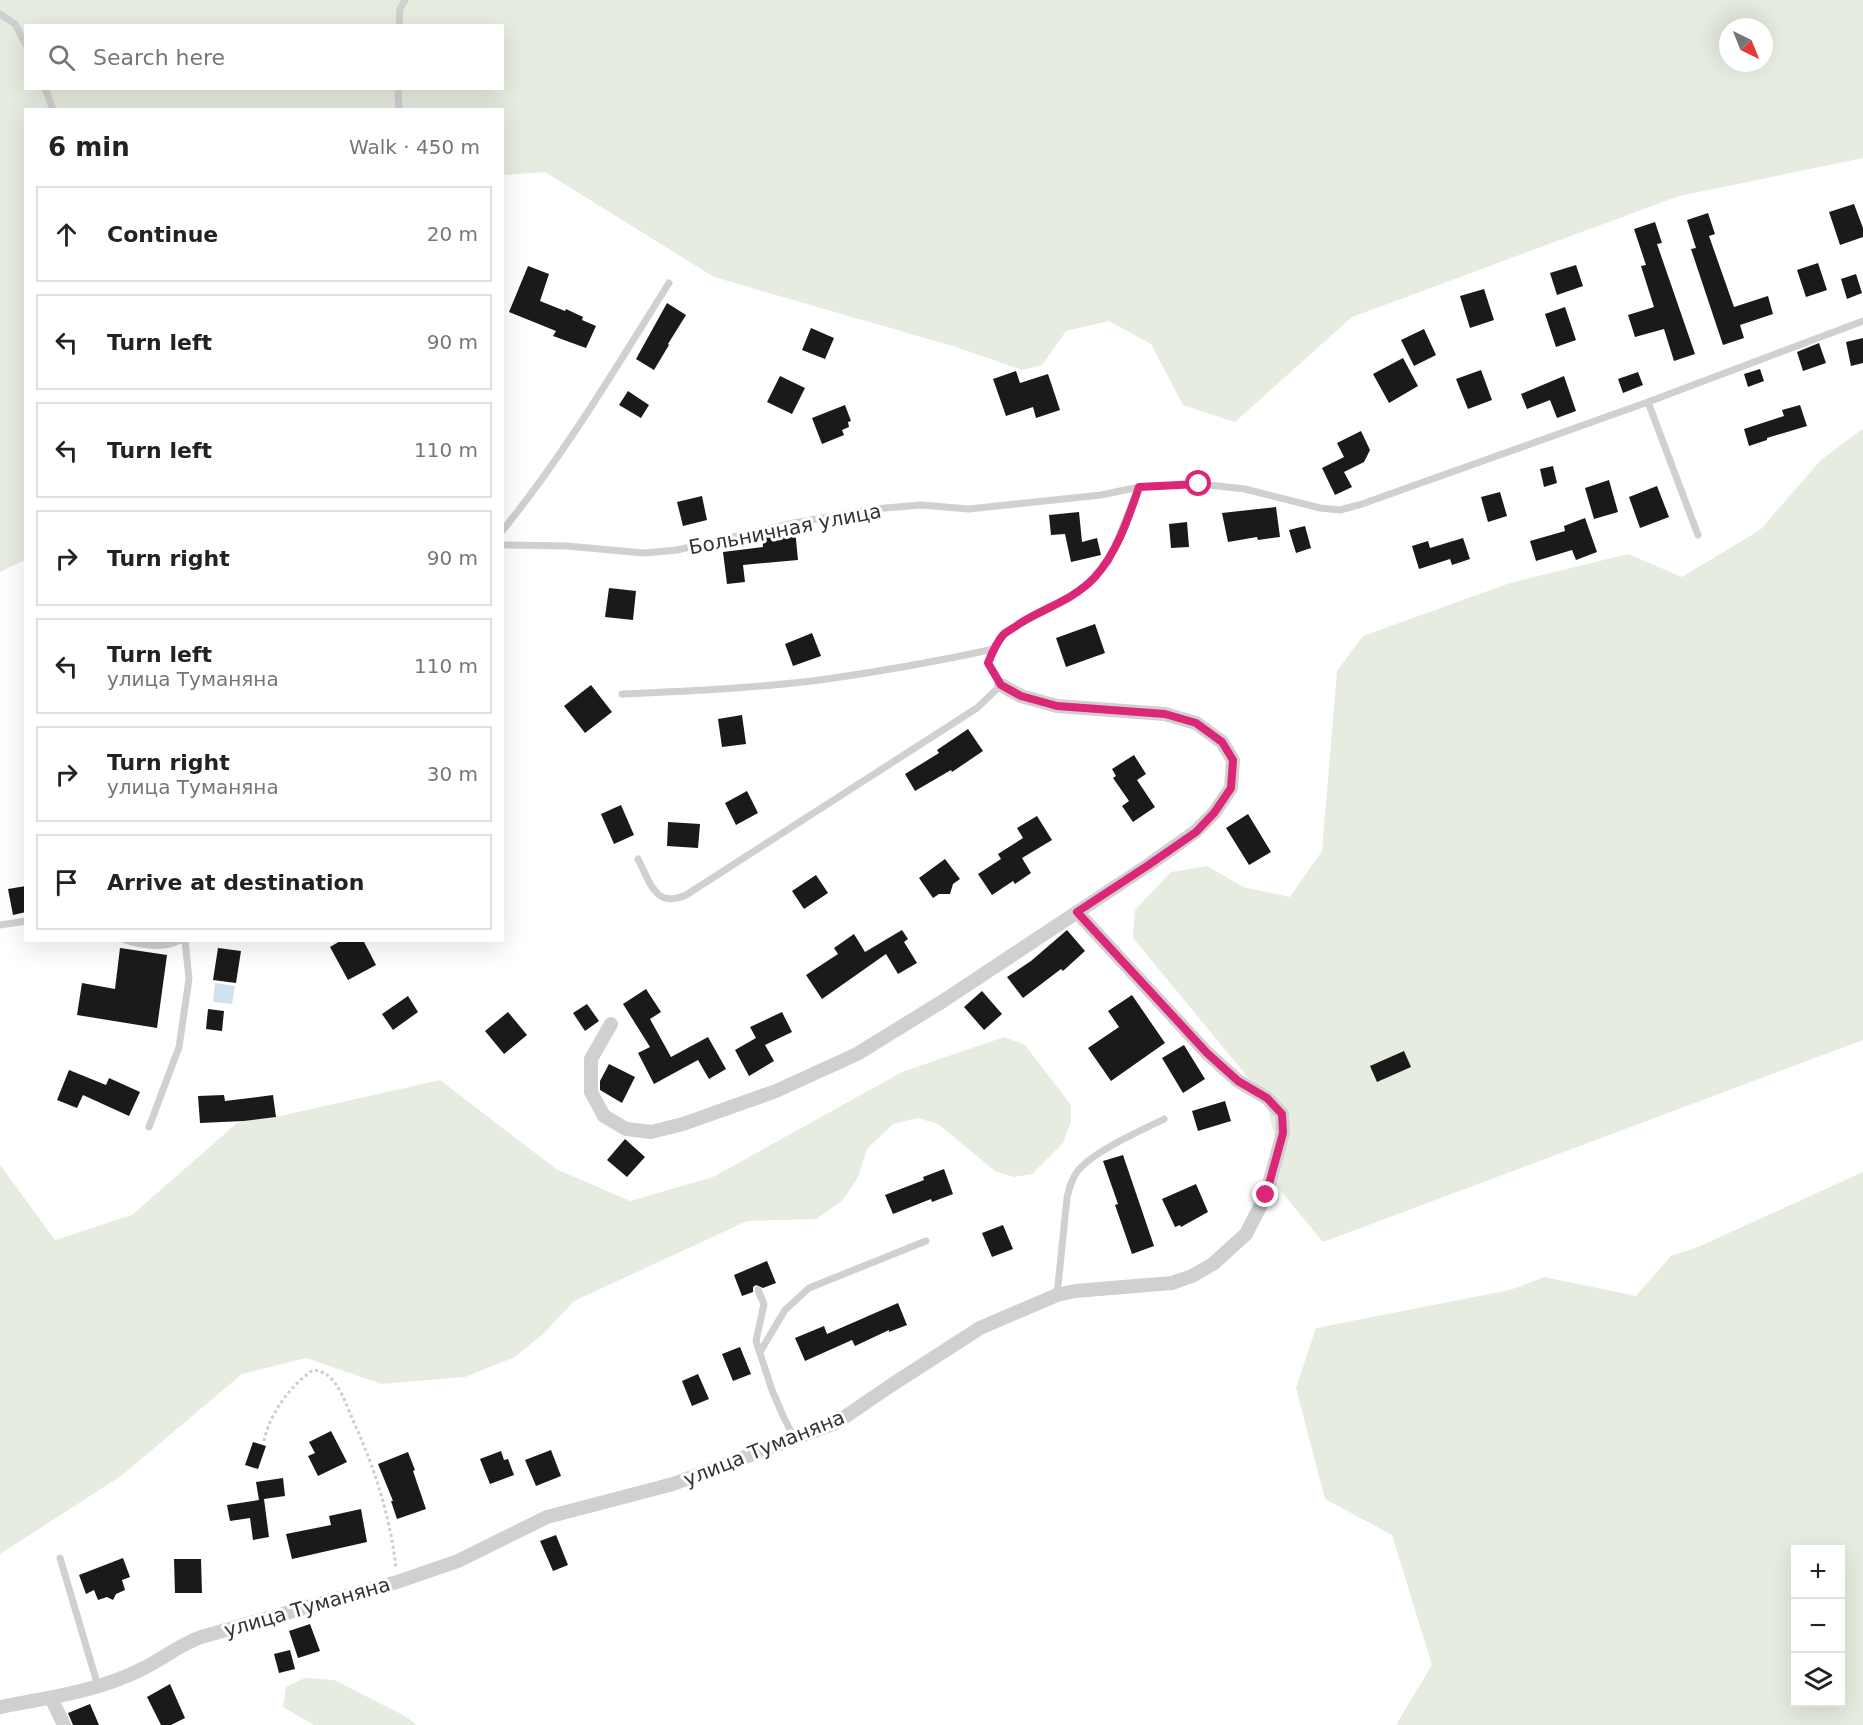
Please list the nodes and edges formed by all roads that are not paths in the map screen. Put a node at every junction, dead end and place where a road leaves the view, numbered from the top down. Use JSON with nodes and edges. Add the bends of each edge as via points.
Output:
{"nodes":[{"id":1,"x":405,"y":0,"type":"edge"},
{"id":2,"x":0,"y":14,"type":"edge"},
{"id":3,"x":399,"y":24,"type":"edge"},
{"id":4,"x":24,"y":41,"type":"edge"},
{"id":5,"x":46,"y":90,"type":"edge"},
{"id":6,"x":398,"y":90,"type":"edge"},
{"id":7,"x":52,"y":108,"type":"edge"},
{"id":8,"x":399,"y":108,"type":"edge"},
{"id":9,"x":669,"y":283,"type":"dead end"},
{"id":10,"x":1863,"y":321,"type":"edge"},
{"id":11,"x":1648,"y":402,"type":"junction"},
{"id":12,"x":1139,"y":487,"type":"junction"},
{"id":13,"x":504,"y":529,"type":"edge"},
{"id":14,"x":1698,"y":535,"type":"dead end"},
{"id":15,"x":504,"y":545,"type":"edge"},
{"id":16,"x":994,"y":649,"type":"junction"},
{"id":17,"x":1001,"y":685,"type":"junction"},
{"id":18,"x":622,"y":694,"type":"dead end"},
{"id":19,"x":638,"y":859,"type":"dead end"},
{"id":20,"x":1077,"y":912,"type":"junction"},
{"id":21,"x":24,"y":921,"type":"edge"},
{"id":22,"x":0,"y":925,"type":"edge"},
{"id":23,"x":131,"y":942,"type":"edge"},
{"id":24,"x":176,"y":942,"type":"edge"},
{"id":25,"x":185,"y":942,"type":"edge"},
{"id":26,"x":611,"y":1024,"type":"dead end"},
{"id":27,"x":1164,"y":1119,"type":"dead end"},
{"id":28,"x":149,"y":1127,"type":"dead end"},
{"id":29,"x":926,"y":1241,"type":"dead end"},
{"id":30,"x":758,"y":1290,"type":"dead end"},
{"id":31,"x":1057,"y":1295,"type":"junction"},
{"id":32,"x":760,"y":1352,"type":"junction"},
{"id":33,"x":795,"y":1439,"type":"junction"},
{"id":34,"x":60,"y":1558,"type":"dead end"},
{"id":35,"x":98,"y":1686,"type":"junction"},
{"id":36,"x":51,"y":1698,"type":"junction"},
{"id":37,"x":0,"y":1707,"type":"edge"},
{"id":38,"x":64,"y":1725,"type":"edge"}],
"edges":[{"from":1,"to":3,"type":"lane"},
{"from":2,"to":4,"type":"lane","via":[[15,24]]},
{"from":5,"to":7,"type":"lane"},
{"from":6,"to":8,"type":"lane"},
{"from":9,"to":13,"type":"lane","via":[[584,418]]},
{"from":10,"to":11,"type":"lane","name":"Больничная улица"},
{"from":11,"to":12,"type":"lane","name":"Больничная улица","via":[[1340,510],[1245,489],[1199,484]]},
{"from":11,"to":14,"type":"lane"},
{"from":12,"to":15,"type":"lane","name":"Больничная улица","via":[[1101,495],[969,509],[921,505],[874,508],[644,554],[567,546]]},
{"from":12,"to":16,"type":"lane","via":[[1108,561],[1092,580],[1069,598],[1004,634]]},
{"from":16,"to":17,"type":"lane","via":[[988,663]]},
{"from":16,"to":18,"type":"lane","via":[[826,679]]},
{"from":17,"to":19,"type":"lane","via":[[977,708],[686,895],[664,899],[655,892]]},
{"from":17,"to":20,"type":"street","via":[[1021,696],[1057,706],[1165,714],[1196,723],[1222,742],[1233,760],[1231,788],[1202,826]]},
{"from":20,"to":26,"type":"street","via":[[857,1054],[776,1091],[651,1132],[626,1129],[604,1116],[591,1092],[591,1059]]},
{"from":20,"to":31,"type":"street","name":"улица Туманяна","via":[[1207,1053],[1282,1114],[1283,1133],[1266,1195],[1246,1234],[1213,1264],[1172,1283]]},
{"from":21,"to":22,"type":"lane"},
{"from":23,"to":24,"type":"lane","via":[[170,945]]},
{"from":25,"to":28,"type":"lane","via":[[189,979],[179,1047]]},
{"from":27,"to":31,"type":"lane","via":[[1089,1159],[1078,1171],[1067,1198]]},
{"from":29,"to":32,"type":"lane","via":[[809,1288],[785,1310]]},
{"from":30,"to":32,"type":"lane","via":[[764,1304],[756,1341]]},
{"from":31,"to":33,"type":"street","name":"улица Туманяна","via":[[980,1328],[836,1423]]},
{"from":32,"to":33,"type":"lane","via":[[772,1390]]},
{"from":33,"to":35,"type":"street","name":"улица Туманяна","via":[[673,1484],[547,1517],[458,1561],[397,1582],[181,1644],[143,1668]]},
{"from":34,"to":35,"type":"lane"},
{"from":35,"to":36,"type":"street","name":"улица Туманяна"},
{"from":36,"to":37,"type":"street","name":"улица Туманяна"},
{"from":36,"to":38,"type":"street"}]}
